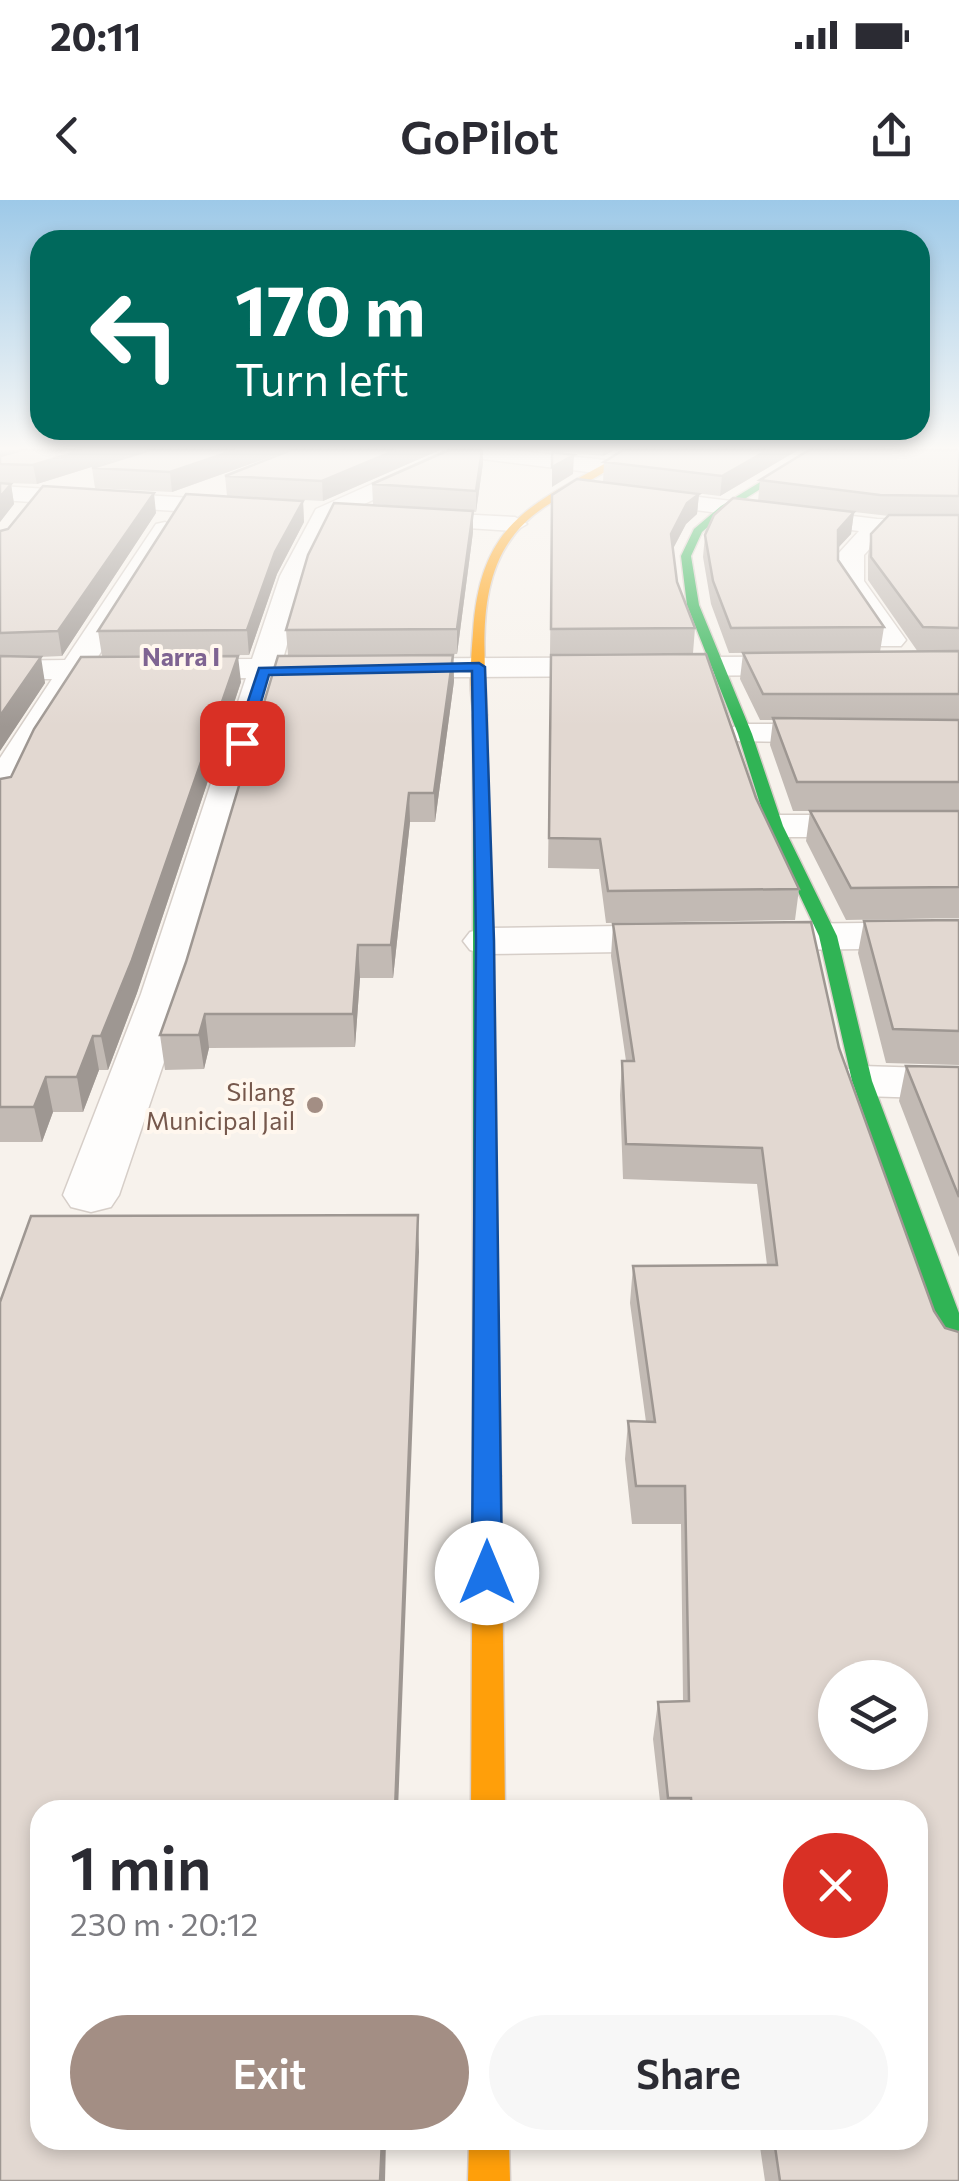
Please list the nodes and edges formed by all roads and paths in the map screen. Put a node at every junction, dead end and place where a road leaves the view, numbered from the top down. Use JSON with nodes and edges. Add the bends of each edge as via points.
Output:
{"nodes":[{"id":1,"x":154,"y":542,"type":"edge"},
{"id":2,"x":299,"y":542,"type":"edge"},
{"id":3,"x":503,"y":542,"type":"edge"},
{"id":4,"x":693,"y":542,"type":"edge"},
{"id":5,"x":862,"y":542,"type":"edge"},
{"id":6,"x":908,"y":665,"type":"junction"},
{"id":7,"x":959,"y":665,"type":"edge"},
{"id":8,"x":714,"y":666,"type":"junction"},
{"id":9,"x":479,"y":667,"type":"junction"},
{"id":10,"x":74,"y":669,"type":"junction"},
{"id":11,"x":0,"y":670,"type":"edge"},
{"id":12,"x":264,"y":671,"type":"junction"},
{"id":13,"x":745,"y":734,"type":"junction"},
{"id":14,"x":959,"y":734,"type":"edge"},
{"id":15,"x":0,"y":796,"type":"edge"},
{"id":16,"x":775,"y":826,"type":"junction"},
{"id":17,"x":959,"y":826,"type":"edge"},
{"id":18,"x":959,"y":935,"type":"edge"},
{"id":19,"x":828,"y":936,"type":"junction"},
{"id":20,"x":485,"y":941,"type":"junction"},
{"id":21,"x":862,"y":1081,"type":"junction"},
{"id":22,"x":959,"y":1084,"type":"edge"},
{"id":23,"x":91,"y":1195,"type":"dead end"},
{"id":24,"x":959,"y":1347,"type":"edge"},
{"id":25,"x":488,"y":1800,"type":"edge"},
{"id":26,"x":489,"y":2150,"type":"edge"},
{"id":27,"x":489,"y":2181,"type":"edge"}],
"edges":[{"from":1,"to":10,"type":"street"},
{"from":2,"to":12,"type":"street"},
{"from":3,"to":9,"type":"street","via":[[490,566]]},
{"from":4,"to":8,"type":"street","via":[[686,556],[694,605]]},
{"from":5,"to":6,"type":"street","via":[[852,554],[851,581]]},
{"from":6,"to":7,"type":"street"},
{"from":6,"to":8,"type":"street"},
{"from":8,"to":9,"type":"street"},
{"from":8,"to":13,"type":"street"},
{"from":9,"to":12,"type":"street"},
{"from":9,"to":20,"type":"street"},
{"from":10,"to":11,"type":"street"},
{"from":10,"to":12,"type":"street"},
{"from":10,"to":15,"type":"street"},
{"from":12,"to":23,"type":"street","via":[[164,994]]},
{"from":13,"to":14,"type":"street"},
{"from":13,"to":16,"type":"street"},
{"from":16,"to":17,"type":"street"},
{"from":16,"to":19,"type":"street"},
{"from":18,"to":19,"type":"street"},
{"from":19,"to":20,"type":"street"},
{"from":19,"to":21,"type":"street"},
{"from":20,"to":25,"type":"street"},
{"from":21,"to":22,"type":"street"},
{"from":21,"to":24,"type":"street"},
{"from":26,"to":27,"type":"street"}]}
